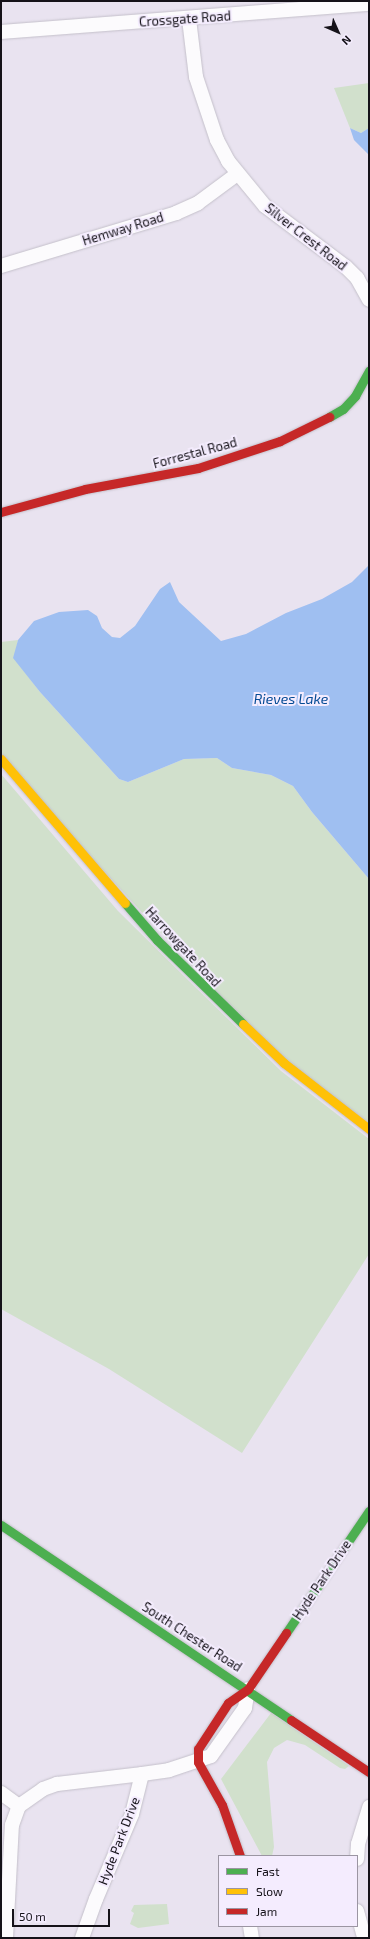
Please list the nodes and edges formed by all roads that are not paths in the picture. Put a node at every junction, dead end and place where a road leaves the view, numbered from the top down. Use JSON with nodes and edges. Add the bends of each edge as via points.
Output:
{"nodes":[{"id":1,"x":369,"y":4,"type":"edge"},
{"id":2,"x":189,"y":18,"type":"junction"},
{"id":3,"x":1,"y":32,"type":"edge"},
{"id":4,"x":237,"y":174,"type":"junction"},
{"id":5,"x":1,"y":266,"type":"edge"},
{"id":6,"x":369,"y":300,"type":"edge"},
{"id":7,"x":369,"y":371,"type":"edge"},
{"id":8,"x":1,"y":512,"type":"edge"},
{"id":9,"x":1,"y":759,"type":"edge"},
{"id":10,"x":369,"y":1129,"type":"edge"},
{"id":11,"x":369,"y":1511,"type":"edge"},
{"id":12,"x":1,"y":1525,"type":"edge"},
{"id":13,"x":248,"y":1689,"type":"junction"},
{"id":14,"x":198,"y":1762,"type":"junction"},
{"id":15,"x":369,"y":1772,"type":"edge"},
{"id":16,"x":142,"y":1774,"type":"junction"},
{"id":17,"x":1,"y":1793,"type":"edge"},
{"id":18,"x":19,"y":1806,"type":"junction"},
{"id":19,"x":369,"y":1807,"type":"edge"},
{"id":20,"x":240,"y":1855,"type":"edge"},
{"id":21,"x":357,"y":1855,"type":"edge"},
{"id":22,"x":358,"y":1915,"type":"edge"},
{"id":23,"x":250,"y":1927,"type":"edge"},
{"id":24,"x":6,"y":1938,"type":"edge"},
{"id":25,"x":82,"y":1938,"type":"edge"},
{"id":26,"x":252,"y":1938,"type":"edge"},
{"id":27,"x":364,"y":1938,"type":"edge"}],
"edges":[{"from":1,"to":2,"type":"street","name":"Crossgate Road"},
{"from":2,"to":3,"type":"street","name":"Crossgate Road"},
{"from":2,"to":4,"type":"street","name":"Silver Crest Road","via":[[191,48],[202,99],[217,140]]},
{"from":4,"to":5,"type":"street","name":"Hemway Road","via":[[198,203],[176,213]]},
{"from":4,"to":6,"type":"street","name":"Silver Crest Road","via":[[265,206],[346,267],[357,278]]},
{"from":7,"to":8,"type":"street","name":"Forrestal Road","via":[[355,396],[343,409],[311,428],[280,441],[198,468],[85,489]]},
{"from":9,"to":10,"type":"street","name":"Harrowgate Road","via":[[157,940],[198,982],[284,1063]]},
{"from":11,"to":13,"type":"street","name":"Hyde Park Drive"},
{"from":12,"to":13,"type":"street","name":"South Chester Road","via":[[51,1561]]},
{"from":13,"to":14,"type":"street","name":"Hyde Park Drive","via":[[245,1708],[211,1756]]},
{"from":13,"to":15,"type":"street","name":"South Chester Road"},
{"from":14,"to":16,"type":"street","name":"Hyde Park Drive"},
{"from":14,"to":20,"type":"street","via":[[222,1805]]},
{"from":16,"to":18,"type":"street","via":[[57,1784],[43,1789]]},
{"from":16,"to":25,"type":"street","name":"Hyde Park Drive","via":[[132,1814]]},
{"from":17,"to":18,"type":"street"},
{"from":18,"to":24,"type":"street","via":[[12,1825]]},
{"from":19,"to":21,"type":"street"},
{"from":22,"to":27,"type":"street"},
{"from":23,"to":26,"type":"street"}]}
